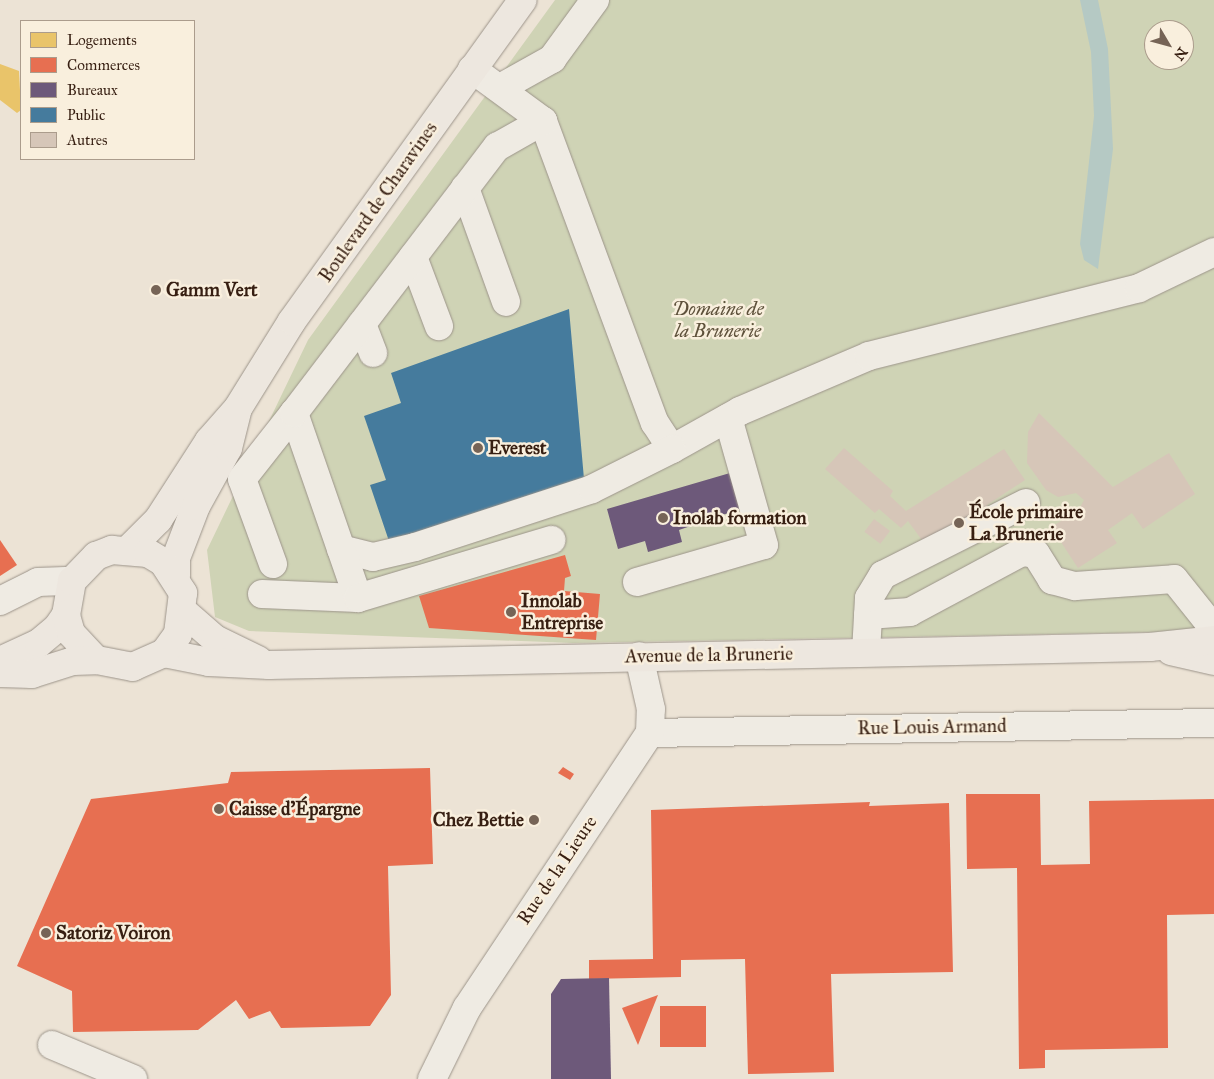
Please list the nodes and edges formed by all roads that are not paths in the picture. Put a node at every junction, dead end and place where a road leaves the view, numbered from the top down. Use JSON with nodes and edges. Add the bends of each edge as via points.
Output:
{"nodes":[{"id":1,"x":523,"y":0,"type":"edge"},
{"id":2,"x":595,"y":0,"type":"edge"},
{"id":3,"x":472,"y":69,"type":"junction"},
{"id":4,"x":500,"y":88,"type":"junction"},
{"id":5,"x":544,"y":121,"type":"junction"},
{"id":6,"x":465,"y":188,"type":"junction"},
{"id":7,"x":1214,"y":252,"type":"edge"},
{"id":8,"x":413,"y":257,"type":"junction"},
{"id":9,"x":506,"y":302,"type":"dead end"},
{"id":10,"x":362,"y":324,"type":"junction"},
{"id":11,"x":439,"y":326,"type":"dead end"},
{"id":12,"x":373,"y":353,"type":"dead end"},
{"id":13,"x":238,"y":408,"type":"junction"},
{"id":14,"x":294,"y":413,"type":"junction"},
{"id":15,"x":728,"y":418,"type":"junction"},
{"id":16,"x":672,"y":449,"type":"junction"},
{"id":17,"x":1026,"y":503,"type":"dead end"},
{"id":18,"x":551,"y":540,"type":"dead end"},
{"id":19,"x":130,"y":548,"type":"junction"},
{"id":20,"x":341,"y":550,"type":"junction"},
{"id":21,"x":273,"y":564,"type":"dead end"},
{"id":22,"x":176,"y":576,"type":"junction"},
{"id":23,"x":72,"y":582,"type":"junction"},
{"id":24,"x":637,"y":582,"type":"dead end"},
{"id":25,"x":262,"y":594,"type":"dead end"},
{"id":26,"x":358,"y":598,"type":"junction"},
{"id":27,"x":0,"y":602,"type":"edge"},
{"id":28,"x":184,"y":612,"type":"junction"},
{"id":29,"x":66,"y":615,"type":"junction"},
{"id":30,"x":868,"y":616,"type":"junction"},
{"id":31,"x":1214,"y":629,"type":"edge"},
{"id":32,"x":1214,"y":640,"type":"edge"},
{"id":33,"x":1150,"y":647,"type":"junction"},
{"id":34,"x":866,"y":652,"type":"junction"},
{"id":35,"x":164,"y":653,"type":"junction"},
{"id":36,"x":639,"y":656,"type":"junction"},
{"id":37,"x":96,"y":660,"type":"junction"},
{"id":38,"x":1214,"y":661,"type":"edge"},
{"id":39,"x":0,"y":662,"type":"edge"},
{"id":40,"x":269,"y":665,"type":"junction"},
{"id":41,"x":0,"y":673,"type":"edge"},
{"id":42,"x":1214,"y":723,"type":"edge"},
{"id":43,"x":650,"y":733,"type":"junction"},
{"id":44,"x":52,"y":1046,"type":"dead end"},
{"id":45,"x":133,"y":1079,"type":"edge"},
{"id":46,"x":432,"y":1079,"type":"edge"}],
"edges":[{"from":1,"to":3,"type":"main road","name":"Boulevard de Charavines"},
{"from":2,"to":4,"type":"street","via":[[552,59]]},
{"from":3,"to":4,"type":"street"},
{"from":3,"to":13,"type":"main road","name":"Boulevard de Charavines","via":[[355,240],[292,321]]},
{"from":4,"to":5,"type":"street"},
{"from":5,"to":6,"type":"street","via":[[497,147]]},
{"from":5,"to":16,"type":"street","via":[[655,423]]},
{"from":6,"to":8,"type":"street"},
{"from":6,"to":9,"type":"street"},
{"from":7,"to":15,"type":"street","via":[[1139,288],[869,356]]},
{"from":8,"to":10,"type":"street"},
{"from":8,"to":11,"type":"street"},
{"from":10,"to":12,"type":"street"},
{"from":10,"to":14,"type":"street"},
{"from":13,"to":19,"type":"main road","name":"Boulevard de Charavines","via":[[209,441],[158,520]]},
{"from":13,"to":22,"type":"main road","name":"Boulevard de Charavines","via":[[228,448],[196,506],[176,558]]},
{"from":14,"to":20,"type":"street"},
{"from":14,"to":21,"type":"street","via":[[242,480]]},
{"from":15,"to":16,"type":"street"},
{"from":15,"to":24,"type":"street","via":[[764,545]]},
{"from":16,"to":20,"type":"street","via":[[592,489],[415,547],[373,557]]},
{"from":17,"to":30,"type":"street","via":[[883,575],[869,598]]},
{"from":18,"to":26,"type":"street"},
{"from":19,"to":22,"type":"main road","via":[[164,562]]},
{"from":19,"to":23,"type":"main road","via":[[96,556]]},
{"from":20,"to":26,"type":"street"},
{"from":22,"to":28,"type":"main road"},
{"from":23,"to":27,"type":"street","via":[[38,582]]},
{"from":23,"to":29,"type":"main road"},
{"from":25,"to":26,"type":"street"},
{"from":28,"to":35,"type":"main road","via":[[178,634]]},
{"from":28,"to":40,"type":"main road","name":"Avenue de la Brunerie","via":[[215,639]]},
{"from":29,"to":37,"type":"main road","via":[[81,648]]},
{"from":29,"to":39,"type":"main road","via":[[39,643]]},
{"from":30,"to":31,"type":"street","via":[[910,612],[1022,552],[1036,554],[1052,580],[1075,586],[1174,579]]},
{"from":30,"to":34,"type":"street"},
{"from":32,"to":33,"type":"main road","name":"Avenue de la Brunerie"},
{"from":33,"to":34,"type":"main road","name":"Avenue de la Brunerie"},
{"from":33,"to":38,"type":"main road","name":"Avenue de la Brunerie"},
{"from":34,"to":36,"type":"main road","name":"Avenue de la Brunerie"},
{"from":35,"to":37,"type":"main road","via":[[133,667]]},
{"from":35,"to":40,"type":"main road","name":"Avenue de la Brunerie","via":[[209,662]]},
{"from":36,"to":40,"type":"main road","name":"Avenue de la Brunerie"},
{"from":36,"to":43,"type":"street","via":[[651,709]]},
{"from":37,"to":41,"type":"main road","via":[[32,674]]},
{"from":42,"to":43,"type":"street","name":"Rue Louis Armand"},
{"from":43,"to":46,"type":"street","name":"Rue de la Lieure","via":[[467,1008]]},
{"from":44,"to":45,"type":"street"}]}
